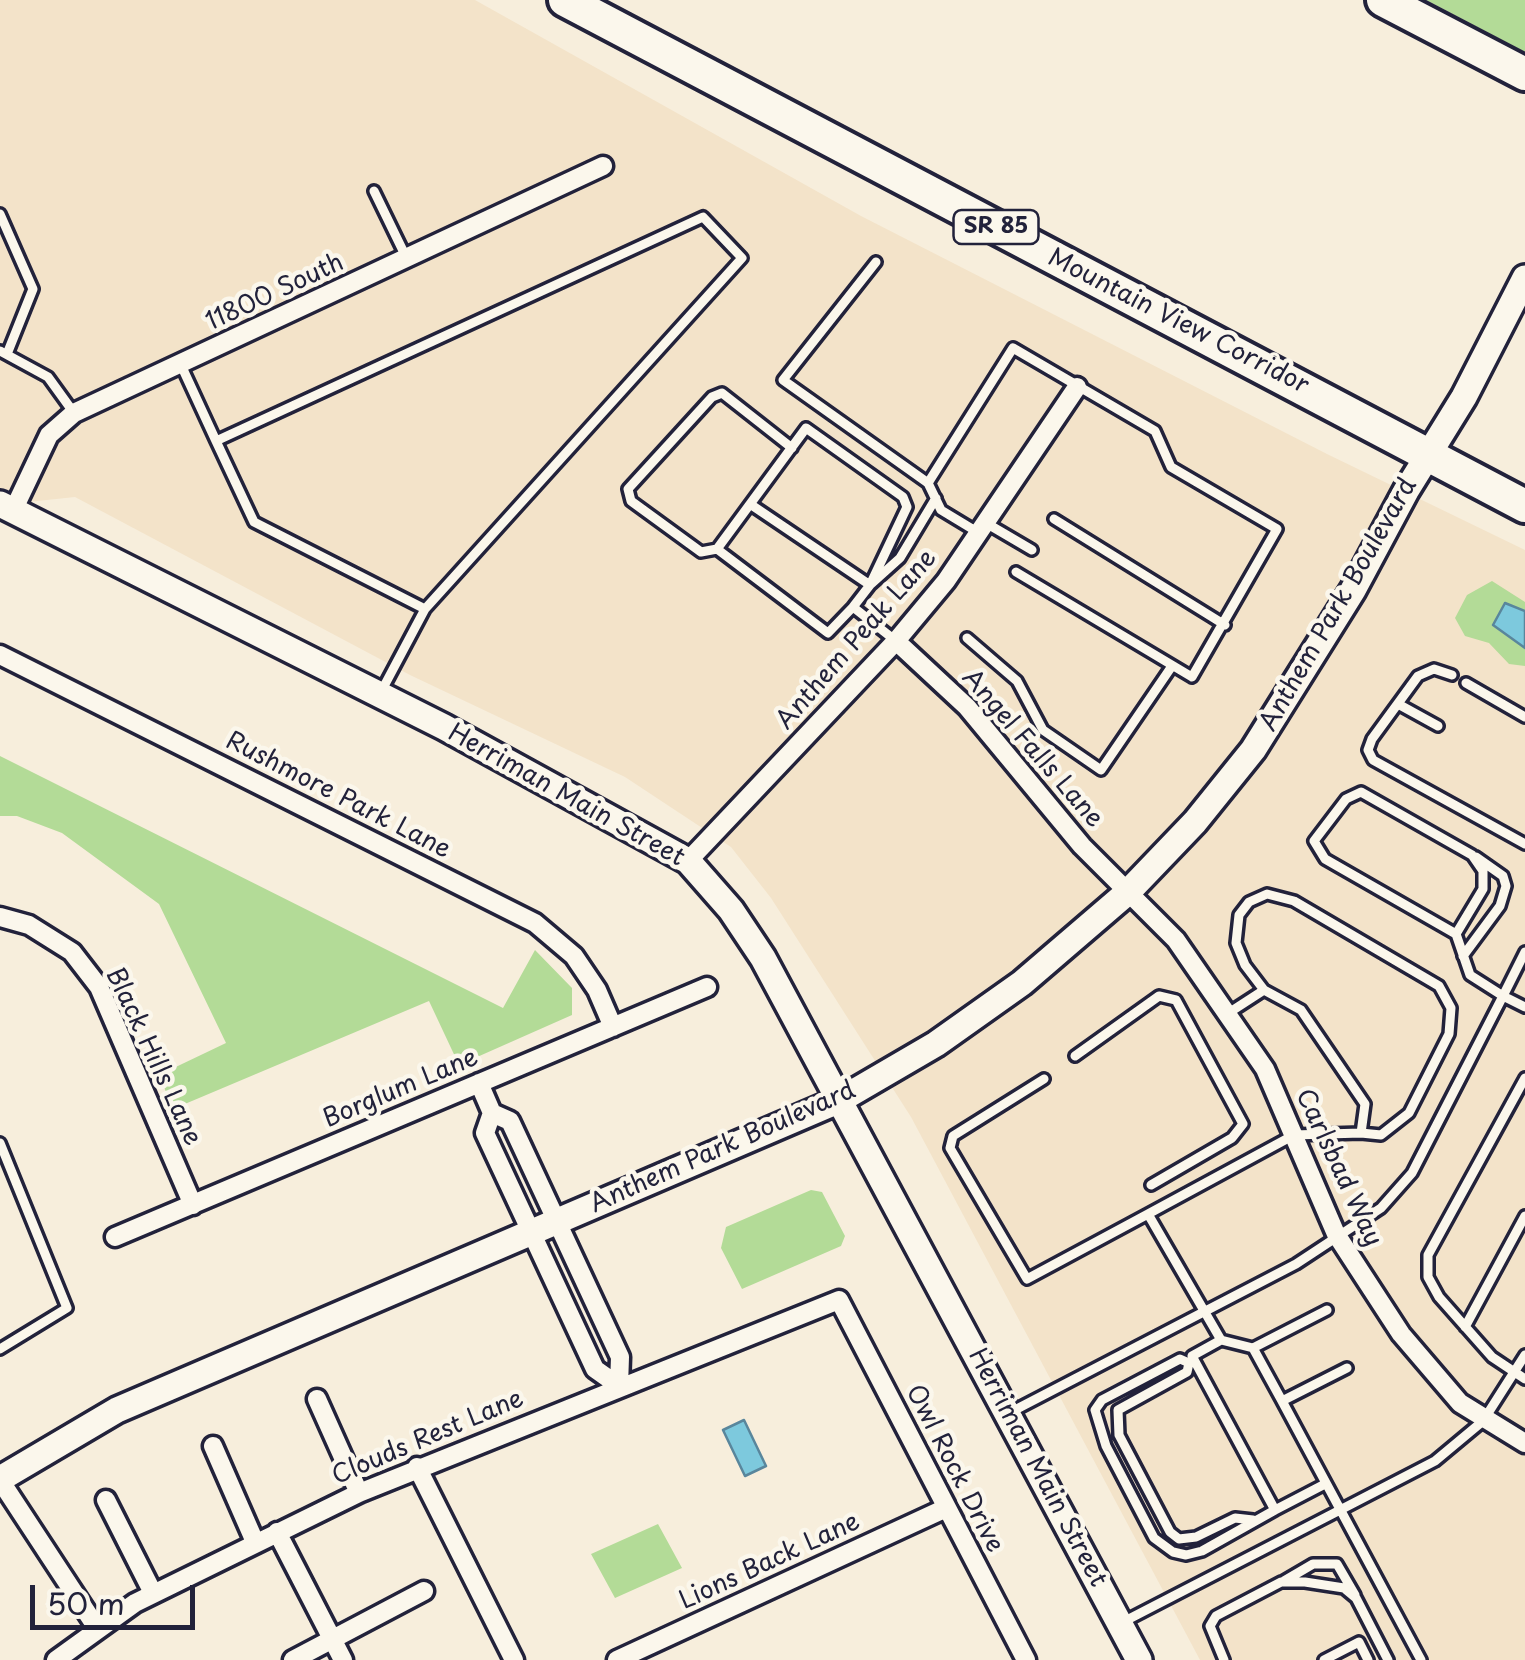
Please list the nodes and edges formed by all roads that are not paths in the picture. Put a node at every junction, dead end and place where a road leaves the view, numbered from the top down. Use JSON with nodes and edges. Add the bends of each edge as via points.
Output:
{"nodes":[{"id":1,"x":565,"y":0,"type":"edge"},
{"id":2,"x":1383,"y":0,"type":"edge"},
{"id":3,"x":1525,"y":74,"type":"edge"},
{"id":4,"x":603,"y":166,"type":"dead end"},
{"id":5,"x":374,"y":190,"type":"dead end"},
{"id":6,"x":0,"y":214,"type":"edge"},
{"id":7,"x":407,"y":258,"type":"junction"},
{"id":8,"x":876,"y":262,"type":"dead end"},
{"id":9,"x":1525,"y":278,"type":"edge"},
{"id":10,"x":4,"y":352,"type":"edge"},
{"id":11,"x":181,"y":365,"type":"junction"},
{"id":12,"x":1077,"y":387,"type":"junction"},
{"id":13,"x":74,"y":413,"type":"junction"},
{"id":14,"x":216,"y":441,"type":"junction"},
{"id":15,"x":792,"y":448,"type":"junction"},
{"id":16,"x":1428,"y":454,"type":"junction"},
{"id":17,"x":928,"y":482,"type":"junction"},
{"id":18,"x":936,"y":498,"type":"junction"},
{"id":19,"x":750,"y":504,"type":"junction"},
{"id":20,"x":1525,"y":506,"type":"edge"},
{"id":21,"x":6,"y":507,"type":"edge"},
{"id":22,"x":1054,"y":519,"type":"dead end"},
{"id":23,"x":982,"y":528,"type":"junction"},
{"id":24,"x":717,"y":549,"type":"junction"},
{"id":25,"x":1032,"y":550,"type":"dead end"},
{"id":26,"x":1016,"y":572,"type":"dead end"},
{"id":27,"x":870,"y":585,"type":"junction"},
{"id":28,"x":425,"y":608,"type":"junction"},
{"id":29,"x":853,"y":608,"type":"junction"},
{"id":30,"x":1224,"y":625,"type":"junction"},
{"id":31,"x":967,"y":638,"type":"dead end"},
{"id":32,"x":896,"y":641,"type":"junction"},
{"id":33,"x":0,"y":655,"type":"edge"},
{"id":34,"x":1172,"y":666,"type":"junction"},
{"id":35,"x":1452,"y":675,"type":"dead end"},
{"id":36,"x":1466,"y":684,"type":"dead end"},
{"id":37,"x":380,"y":694,"type":"junction"},
{"id":38,"x":1398,"y":704,"type":"junction"},
{"id":39,"x":1525,"y":717,"type":"edge"},
{"id":40,"x":1438,"y":726,"type":"dead end"},
{"id":41,"x":1525,"y":844,"type":"edge"},
{"id":42,"x":1472,"y":855,"type":"junction"},
{"id":43,"x":688,"y":861,"type":"junction"},
{"id":44,"x":1128,"y":892,"type":"junction"},
{"id":45,"x":0,"y":917,"type":"edge"},
{"id":46,"x":1456,"y":934,"type":"junction"},
{"id":47,"x":1525,"y":952,"type":"edge"},
{"id":48,"x":1462,"y":956,"type":"junction"},
{"id":49,"x":708,"y":987,"type":"dead end"},
{"id":50,"x":1264,"y":990,"type":"junction"},
{"id":51,"x":1503,"y":996,"type":"junction"},
{"id":52,"x":1525,"y":1007,"type":"edge"},
{"id":53,"x":1227,"y":1014,"type":"junction"},
{"id":54,"x":614,"y":1027,"type":"junction"},
{"id":55,"x":1075,"y":1056,"type":"dead end"},
{"id":56,"x":1525,"y":1078,"type":"edge"},
{"id":57,"x":1044,"y":1080,"type":"dead end"},
{"id":58,"x":479,"y":1083,"type":"junction"},
{"id":59,"x":840,"y":1100,"type":"junction"},
{"id":60,"x":492,"y":1113,"type":"junction"},
{"id":61,"x":1362,"y":1133,"type":"junction"},
{"id":62,"x":1294,"y":1135,"type":"junction"},
{"id":63,"x":0,"y":1143,"type":"edge"},
{"id":64,"x":1151,"y":1185,"type":"dead end"},
{"id":65,"x":193,"y":1205,"type":"junction"},
{"id":66,"x":1148,"y":1214,"type":"junction"},
{"id":67,"x":1525,"y":1216,"type":"edge"},
{"id":68,"x":556,"y":1221,"type":"junction"},
{"id":69,"x":531,"y":1232,"type":"junction"},
{"id":70,"x":1336,"y":1234,"type":"junction"},
{"id":71,"x":115,"y":1238,"type":"dead end"},
{"id":72,"x":839,"y":1300,"type":"joint"},
{"id":73,"x":1326,"y":1310,"type":"dead end"},
{"id":74,"x":1204,"y":1312,"type":"junction"},
{"id":75,"x":1466,"y":1328,"type":"junction"},
{"id":76,"x":1220,"y":1340,"type":"junction"},
{"id":77,"x":1253,"y":1348,"type":"junction"},
{"id":78,"x":0,"y":1350,"type":"edge"},
{"id":79,"x":1525,"y":1355,"type":"edge"},
{"id":80,"x":1191,"y":1361,"type":"junction"},
{"id":81,"x":1348,"y":1368,"type":"dead end"},
{"id":82,"x":1515,"y":1373,"type":"junction"},
{"id":83,"x":1525,"y":1379,"type":"edge"},
{"id":84,"x":619,"y":1386,"type":"junction"},
{"id":85,"x":316,"y":1399,"type":"dead end"},
{"id":86,"x":1282,"y":1401,"type":"junction"},
{"id":87,"x":1009,"y":1414,"type":"junction"},
{"id":88,"x":1483,"y":1421,"type":"junction"},
{"id":89,"x":1525,"y":1443,"type":"edge"},
{"id":90,"x":213,"y":1446,"type":"dead end"},
{"id":91,"x":417,"y":1467,"type":"junction"},
{"id":92,"x":0,"y":1479,"type":"edge"},
{"id":93,"x":1325,"y":1484,"type":"junction"},
{"id":94,"x":359,"y":1493,"type":"junction"},
{"id":95,"x":106,"y":1500,"type":"dead end"},
{"id":96,"x":944,"y":1509,"type":"junction"},
{"id":97,"x":1275,"y":1510,"type":"junction"},
{"id":98,"x":1339,"y":1510,"type":"junction"},
{"id":99,"x":1253,"y":1520,"type":"junction"},
{"id":100,"x":277,"y":1532,"type":"junction"},
{"id":101,"x":1179,"y":1538,"type":"junction"},
{"id":102,"x":255,"y":1542,"type":"junction"},
{"id":103,"x":1173,"y":1552,"type":"junction"},
{"id":104,"x":1281,"y":1582,"type":"junction"},
{"id":105,"x":424,"y":1591,"type":"dead end"},
{"id":106,"x":153,"y":1593,"type":"junction"},
{"id":107,"x":1356,"y":1598,"type":"junction"},
{"id":108,"x":1120,"y":1624,"type":"junction"},
{"id":109,"x":97,"y":1628,"type":"junction"},
{"id":110,"x":332,"y":1639,"type":"junction"},
{"id":111,"x":56,"y":1660,"type":"edge"},
{"id":112,"x":293,"y":1660,"type":"edge"},
{"id":113,"x":343,"y":1660,"type":"edge"},
{"id":114,"x":514,"y":1660,"type":"edge"},
{"id":115,"x":617,"y":1660,"type":"edge"},
{"id":116,"x":1026,"y":1660,"type":"edge"},
{"id":117,"x":1140,"y":1660,"type":"edge"},
{"id":118,"x":1224,"y":1660,"type":"edge"},
{"id":119,"x":1324,"y":1660,"type":"edge"},
{"id":120,"x":1368,"y":1660,"type":"edge"},
{"id":121,"x":1388,"y":1660,"type":"edge"},
{"id":122,"x":1421,"y":1660,"type":"edge"}],
"edges":[{"from":1,"to":16,"type":"highway","name":"Mountain View Corridor","number":"SR 85"},
{"from":2,"to":3,"type":"highway"},
{"from":4,"to":7,"type":"street","name":"11800 South"},
{"from":5,"to":7,"type":"lane"},
{"from":6,"to":10,"type":"lane","via":[[33,289]]},
{"from":7,"to":11,"type":"street","name":"11800 South"},
{"from":8,"to":17,"type":"lane","via":[[783,380]]},
{"from":9,"to":16,"type":"main road","name":"Anthem Park Boulevard"},
{"from":10,"to":13,"type":"lane","via":[[48,377]]},
{"from":11,"to":13,"type":"street","name":"11800 South"},
{"from":11,"to":14,"type":"lane"},
{"from":12,"to":17,"type":"lane","via":[[1013,348]]},
{"from":12,"to":23,"type":"street","name":"Anthem Peak Lane"},
{"from":12,"to":30,"type":"lane","via":[[1156,431],[1171,467],[1277,529]]},
{"from":13,"to":21,"type":"street","name":"11800 South","via":[[49,435]]},
{"from":14,"to":28,"type":"lane","via":[[254,522]]},
{"from":14,"to":28,"type":"lane","via":[[703,217],[742,258]]},
{"from":15,"to":19,"type":"lane"},
{"from":15,"to":24,"type":"lane","via":[[722,393],[712,396],[628,489],[631,501],[701,552]]},
{"from":15,"to":27,"type":"lane","via":[[806,428],[904,497],[907,507]]},
{"from":16,"to":20,"type":"highway","name":"Mountain View Corridor","number":"SR 85"},
{"from":16,"to":44,"type":"main road","name":"Anthem Park Boulevard","via":[[1353,590],[1252,750]]},
{"from":17,"to":18,"type":"lane"},
{"from":18,"to":23,"type":"lane","via":[[941,510]]},
{"from":18,"to":27,"type":"lane","via":[[900,558]]},
{"from":19,"to":24,"type":"lane"},
{"from":19,"to":27,"type":"lane"},
{"from":21,"to":37,"type":"main road","name":"Herriman Main Street"},
{"from":22,"to":30,"type":"lane"},
{"from":23,"to":25,"type":"lane"},
{"from":23,"to":32,"type":"street","name":"Anthem Peak Lane"},
{"from":24,"to":29,"type":"lane","via":[[828,633]]},
{"from":26,"to":34,"type":"lane"},
{"from":27,"to":29,"type":"lane"},
{"from":28,"to":37,"type":"lane"},
{"from":29,"to":32,"type":"lane"},
{"from":30,"to":34,"type":"lane","via":[[1192,677]]},
{"from":31,"to":34,"type":"lane","via":[[1017,681],[1043,730],[1101,770]]},
{"from":32,"to":43,"type":"street","name":"Anthem Peak Lane"},
{"from":32,"to":44,"type":"street","name":"Angel Falls Lane","via":[[967,707]]},
{"from":33,"to":54,"type":"street","name":"Rushmore Park Lane","via":[[535,923],[574,956]]},
{"from":35,"to":38,"type":"lane","via":[[1425,671]]},
{"from":36,"to":39,"type":"lane"},
{"from":37,"to":43,"type":"main road","name":"Herriman Main Street"},
{"from":38,"to":40,"type":"lane"},
{"from":38,"to":41,"type":"lane","via":[[1372,739],[1373,760]]},
{"from":42,"to":46,"type":"lane","via":[[1483,889]]},
{"from":42,"to":46,"type":"lane","via":[[1361,792],[1346,799],[1314,841],[1325,859]]},
{"from":42,"to":48,"type":"lane","via":[[1503,876],[1506,886],[1500,906]]},
{"from":43,"to":59,"type":"main road","name":"Herriman Main Street","via":[[763,958]]},
{"from":44,"to":53,"type":"street","name":"Carlsbad Way","via":[[1176,940]]},
{"from":44,"to":59,"type":"main road","name":"Anthem Park Boulevard","via":[[1022,983]]},
{"from":45,"to":65,"type":"street","name":"Black Hills Lane","via":[[28,925],[72,952],[99,987]]},
{"from":46,"to":48,"type":"lane"},
{"from":47,"to":51,"type":"lane"},
{"from":48,"to":51,"type":"lane","via":[[1470,975]]},
{"from":49,"to":54,"type":"street","name":"Borglum Lane"},
{"from":50,"to":53,"type":"lane"},
{"from":50,"to":61,"type":"lane","via":[[1302,1010],[1348,1075],[1365,1104]]},
{"from":50,"to":61,"type":"lane","via":[[1236,942],[1239,915],[1267,894],[1294,901],[1440,986],[1451,1008],[1449,1034],[1409,1114],[1380,1136]]},
{"from":51,"to":52,"type":"lane"},
{"from":51,"to":70,"type":"lane","via":[[1401,1189]]},
{"from":53,"to":62,"type":"street","name":"Carlsbad Way","via":[[1265,1069]]},
{"from":54,"to":58,"type":"street","name":"Borglum Lane"},
{"from":55,"to":64,"type":"lane","via":[[1159,996],[1176,1000],[1242,1124],[1232,1138]]},
{"from":56,"to":75,"type":"lane","via":[[1428,1256],[1428,1276],[1439,1298]]},
{"from":57,"to":66,"type":"lane","via":[[952,1136],[950,1148],[1027,1279]]},
{"from":58,"to":60,"type":"street"},
{"from":58,"to":65,"type":"street","name":"Borglum Lane"},
{"from":59,"to":68,"type":"main road","name":"Anthem Park Boulevard"},
{"from":59,"to":87,"type":"main road","name":"Herriman Main Street"},
{"from":60,"to":68,"type":"street","via":[[510,1121]]},
{"from":60,"to":69,"type":"street","via":[[485,1133]]},
{"from":61,"to":62,"type":"lane"},
{"from":62,"to":66,"type":"lane"},
{"from":62,"to":70,"type":"street","name":"Carlsbad Way"},
{"from":63,"to":78,"type":"lane","via":[[67,1308]]},
{"from":65,"to":71,"type":"street","name":"Borglum Lane"},
{"from":66,"to":74,"type":"lane"},
{"from":67,"to":75,"type":"lane"},
{"from":68,"to":69,"type":"main road","name":"Anthem Park Boulevard"},
{"from":68,"to":84,"type":"street","via":[[620,1358]]},
{"from":69,"to":84,"type":"street","via":[[595,1369]]},
{"from":69,"to":92,"type":"main road","name":"Anthem Park Boulevard","via":[[117,1410]]},
{"from":70,"to":74,"type":"lane","via":[[1296,1264]]},
{"from":70,"to":88,"type":"street","name":"Carlsbad Way","via":[[1401,1334]]},
{"from":72,"to":84,"type":"street","name":"Clouds Rest Lane"},
{"from":72,"to":96,"type":"street","name":"Owl Rock Drive"},
{"from":73,"to":77,"type":"lane"},
{"from":74,"to":76,"type":"lane"},
{"from":74,"to":87,"type":"lane"},
{"from":75,"to":82,"type":"lane"},
{"from":76,"to":77,"type":"lane"},
{"from":76,"to":80,"type":"lane"},
{"from":77,"to":86,"type":"lane"},
{"from":79,"to":82,"type":"lane"},
{"from":80,"to":97,"type":"lane"},
{"from":80,"to":101,"type":"lane","via":[[1187,1372],[1118,1410],[1115,1424]]},
{"from":80,"to":103,"type":"lane","via":[[1180,1359],[1095,1410],[1106,1446],[1154,1538]]},
{"from":81,"to":86,"type":"lane"},
{"from":82,"to":83,"type":"lane"},
{"from":82,"to":88,"type":"lane"},
{"from":84,"to":91,"type":"street","name":"Clouds Rest Lane"},
{"from":85,"to":94,"type":"street"},
{"from":86,"to":93,"type":"lane"},
{"from":87,"to":108,"type":"main road","name":"Herriman Main Street"},
{"from":88,"to":89,"type":"street","name":"Carlsbad Way"},
{"from":88,"to":98,"type":"lane","via":[[1436,1461]]},
{"from":90,"to":102,"type":"street"},
{"from":91,"to":94,"type":"street","name":"Clouds Rest Lane"},
{"from":91,"to":114,"type":"street"},
{"from":92,"to":109,"type":"street"},
{"from":93,"to":97,"type":"lane"},
{"from":93,"to":98,"type":"lane"},
{"from":94,"to":100,"type":"street","name":"Clouds Rest Lane"},
{"from":95,"to":106,"type":"street"},
{"from":96,"to":115,"type":"street","name":"Lions Back Lane"},
{"from":96,"to":116,"type":"street","name":"Owl Rock Drive"},
{"from":97,"to":99,"type":"lane"},
{"from":98,"to":108,"type":"lane"},
{"from":98,"to":122,"type":"lane"},
{"from":99,"to":101,"type":"lane","via":[[1235,1518]]},
{"from":99,"to":103,"type":"lane","via":[[1202,1551]]},
{"from":100,"to":102,"type":"street","name":"Clouds Rest Lane"},
{"from":100,"to":110,"type":"street"},
{"from":101,"to":103,"type":"lane"},
{"from":102,"to":106,"type":"street","name":"Clouds Rest Lane"},
{"from":104,"to":107,"type":"lane","via":[[1327,1584]]},
{"from":104,"to":107,"type":"lane","via":[[1312,1564],[1337,1564]]},
{"from":104,"to":118,"type":"lane","via":[[1216,1616],[1210,1626]]},
{"from":105,"to":110,"type":"street"},
{"from":106,"to":109,"type":"street","name":"Clouds Rest Lane"},
{"from":107,"to":121,"type":"lane"},
{"from":108,"to":117,"type":"main road","name":"Herriman Main Street"},
{"from":109,"to":111,"type":"street","name":"Clouds Rest Lane"},
{"from":110,"to":112,"type":"street"},
{"from":110,"to":113,"type":"street"},
{"from":119,"to":120,"type":"lane","via":[[1359,1642]]}]}
